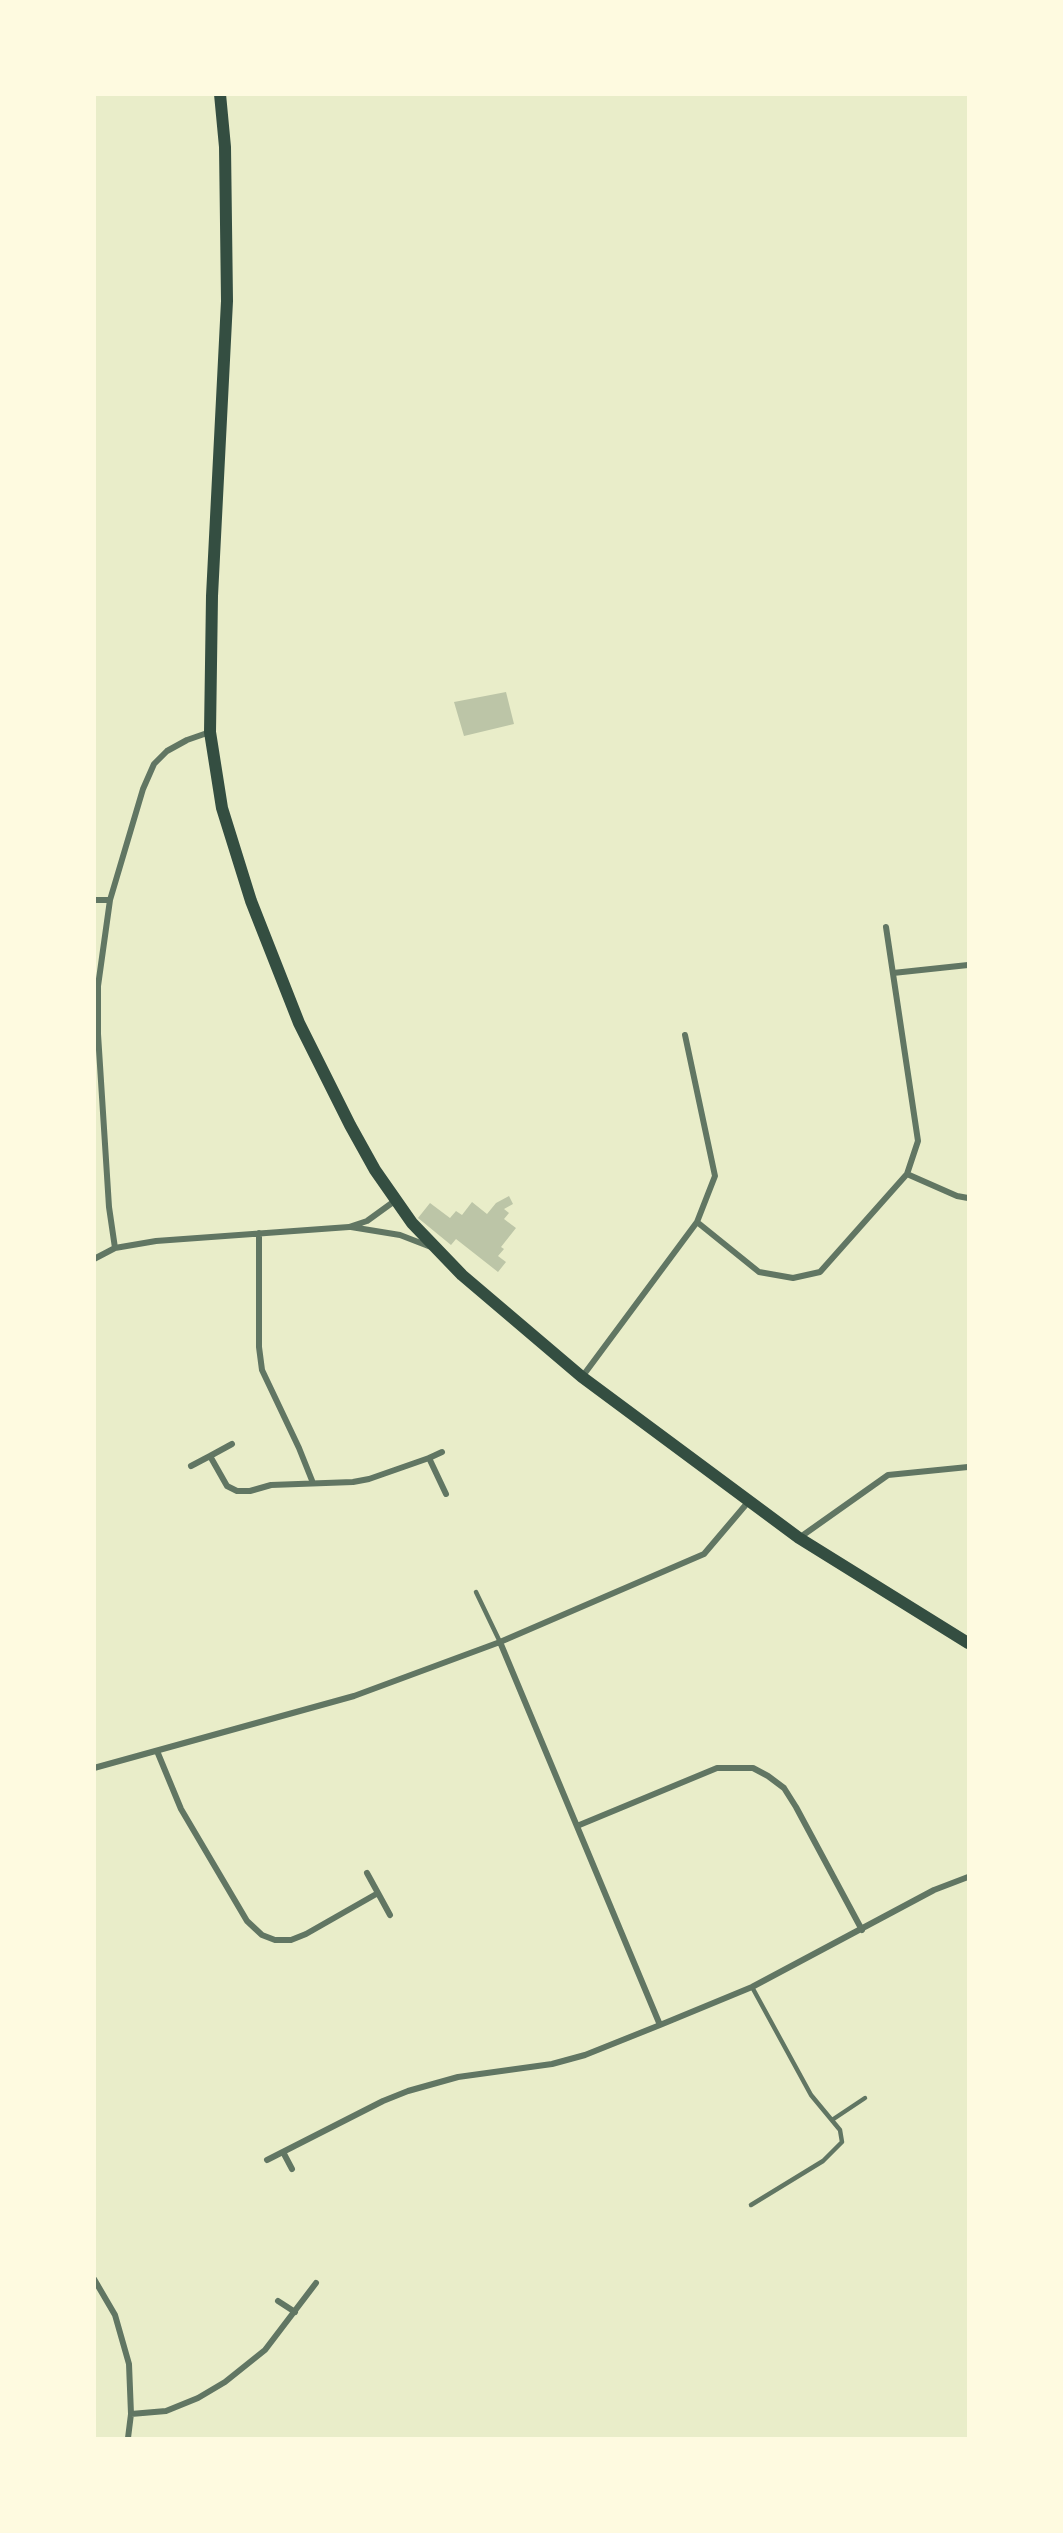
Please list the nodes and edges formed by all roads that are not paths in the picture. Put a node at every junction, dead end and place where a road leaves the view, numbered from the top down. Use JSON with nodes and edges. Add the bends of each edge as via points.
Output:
{"nodes":[{"id":1,"x":220,"y":94,"type":"edge"},
{"id":2,"x":210,"y":732,"type":"junction"},
{"id":3,"x":94,"y":900,"type":"edge"},
{"id":4,"x":110,"y":900,"type":"junction"},
{"id":5,"x":886,"y":927,"type":"dead end"},
{"id":6,"x":969,"y":965,"type":"edge"},
{"id":7,"x":893,"y":973,"type":"junction"},
{"id":8,"x":685,"y":1035,"type":"dead end"},
{"id":9,"x":907,"y":1174,"type":"junction"},
{"id":10,"x":969,"y":1198,"type":"edge"},
{"id":11,"x":396,"y":1200,"type":"junction"},
{"id":12,"x":697,"y":1222,"type":"junction"},
{"id":13,"x":350,"y":1227,"type":"junction"},
{"id":14,"x":259,"y":1233,"type":"junction"},
{"id":15,"x":115,"y":1248,"type":"junction"},
{"id":16,"x":435,"y":1248,"type":"junction"},
{"id":17,"x":94,"y":1259,"type":"edge"},
{"id":18,"x":582,"y":1377,"type":"junction"},
{"id":19,"x":232,"y":1444,"type":"dead end"},
{"id":20,"x":442,"y":1452,"type":"dead end"},
{"id":21,"x":210,"y":1456,"type":"junction"},
{"id":22,"x":429,"y":1458,"type":"junction"},
{"id":23,"x":191,"y":1466,"type":"dead end"},
{"id":24,"x":969,"y":1467,"type":"edge"},
{"id":25,"x":313,"y":1483,"type":"junction"},
{"id":26,"x":446,"y":1494,"type":"dead end"},
{"id":27,"x":749,"y":1501,"type":"junction"},
{"id":28,"x":799,"y":1538,"type":"junction"},
{"id":29,"x":476,"y":1592,"type":"dead end"},
{"id":30,"x":500,"y":1642,"type":"junction"},
{"id":31,"x":969,"y":1643,"type":"edge"},
{"id":32,"x":157,"y":1751,"type":"junction"},
{"id":33,"x":95,"y":1766,"type":"edge"},
{"id":34,"x":577,"y":1826,"type":"junction"},
{"id":35,"x":367,"y":1873,"type":"dead end"},
{"id":36,"x":969,"y":1877,"type":"edge"},
{"id":37,"x":378,"y":1893,"type":"junction"},
{"id":38,"x":390,"y":1915,"type":"dead end"},
{"id":39,"x":862,"y":1930,"type":"junction"},
{"id":40,"x":752,"y":1987,"type":"junction"},
{"id":41,"x":660,"y":2025,"type":"junction"},
{"id":42,"x":865,"y":2098,"type":"dead end"},
{"id":43,"x":832,"y":2120,"type":"junction"},
{"id":44,"x":283,"y":2152,"type":"junction"},
{"id":45,"x":267,"y":2160,"type":"dead end"},
{"id":46,"x":292,"y":2169,"type":"dead end"},
{"id":47,"x":751,"y":2205,"type":"dead end"},
{"id":48,"x":94,"y":2279,"type":"edge"},
{"id":49,"x":316,"y":2283,"type":"dead end"},
{"id":50,"x":278,"y":2301,"type":"dead end"},
{"id":51,"x":295,"y":2312,"type":"junction"},
{"id":52,"x":131,"y":2414,"type":"junction"},
{"id":53,"x":128,"y":2439,"type":"edge"}],
"edges":[{"from":1,"to":2,"type":"main road","via":[[225,147],[227,301],[212,596]]},
{"from":2,"to":4,"type":"street","via":[[166,751],[154,764]]},
{"from":2,"to":11,"type":"main road","via":[[222,808],[270,953],[299,1023],[350,1125]]},
{"from":3,"to":4,"type":"street"},
{"from":4,"to":15,"type":"street","via":[[98,986],[98,1024]]},
{"from":5,"to":7,"type":"street"},
{"from":6,"to":7,"type":"street"},
{"from":7,"to":9,"type":"street","via":[[918,1141]]},
{"from":8,"to":12,"type":"street","via":[[715,1176]]},
{"from":9,"to":10,"type":"street"},
{"from":9,"to":12,"type":"street","via":[[820,1272],[793,1278],[759,1272]]},
{"from":11,"to":13,"type":"street","via":[[367,1221]]},
{"from":11,"to":16,"type":"main road"},
{"from":12,"to":18,"type":"street"},
{"from":13,"to":14,"type":"street"},
{"from":13,"to":16,"type":"street","via":[[400,1235]]},
{"from":14,"to":15,"type":"street","via":[[201,1236]]},
{"from":14,"to":25,"type":"street","via":[[262,1370]]},
{"from":15,"to":17,"type":"street"},
{"from":16,"to":18,"type":"main road"},
{"from":18,"to":27,"type":"main road"},
{"from":19,"to":21,"type":"street"},
{"from":20,"to":22,"type":"street"},
{"from":21,"to":23,"type":"street"},
{"from":21,"to":25,"type":"street","via":[[227,1486],[237,1491]]},
{"from":22,"to":25,"type":"street","via":[[369,1479]]},
{"from":22,"to":26,"type":"street"},
{"from":24,"to":28,"type":"street","via":[[888,1475]]},
{"from":27,"to":28,"type":"main road"},
{"from":27,"to":30,"type":"street","via":[[704,1554]]},
{"from":28,"to":31,"type":"main road"},
{"from":29,"to":30,"type":"lane"},
{"from":30,"to":32,"type":"street","via":[[354,1696]]},
{"from":30,"to":34,"type":"street"},
{"from":32,"to":33,"type":"street"},
{"from":32,"to":37,"type":"street","via":[[182,1809],[247,1921],[262,1935],[291,1940]]},
{"from":34,"to":39,"type":"street","via":[[717,1768],[753,1768],[784,1788]]},
{"from":34,"to":41,"type":"street"},
{"from":35,"to":37,"type":"street"},
{"from":36,"to":39,"type":"street","via":[[934,1890]]},
{"from":37,"to":38,"type":"street"},
{"from":39,"to":40,"type":"street"},
{"from":40,"to":41,"type":"street"},
{"from":40,"to":43,"type":"lane","via":[[811,2095]]},
{"from":41,"to":44,"type":"street","via":[[552,2064],[431,2083],[383,2100]]},
{"from":42,"to":43,"type":"lane"},
{"from":43,"to":47,"type":"lane","via":[[840,2130],[842,2142],[834,2152]]},
{"from":44,"to":45,"type":"street"},
{"from":44,"to":46,"type":"street"},
{"from":48,"to":52,"type":"street","via":[[116,2315],[123,2337],[129,2364]]},
{"from":49,"to":51,"type":"street"},
{"from":50,"to":51,"type":"street"},
{"from":51,"to":52,"type":"street","via":[[265,2350],[225,2382],[174,2409]]},
{"from":52,"to":53,"type":"street"}]}
